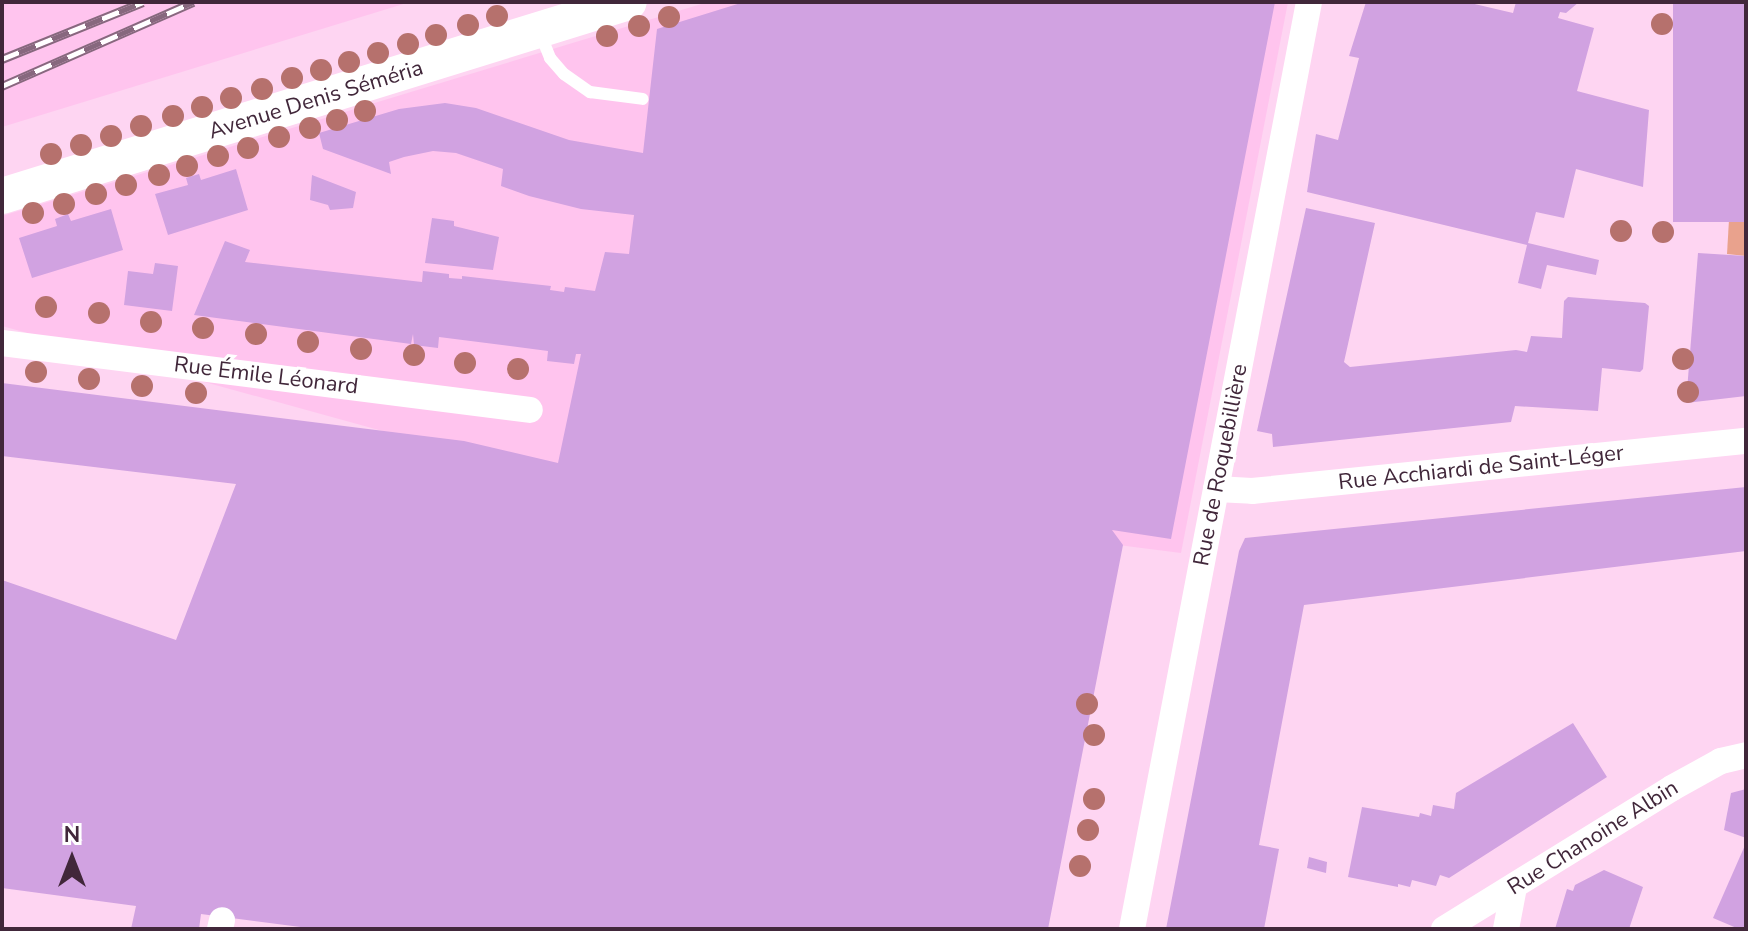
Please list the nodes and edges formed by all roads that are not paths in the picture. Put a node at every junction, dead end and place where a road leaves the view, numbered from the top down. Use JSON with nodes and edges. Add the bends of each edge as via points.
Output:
{"nodes":[{"id":1,"x":629,"y":2,"type":"edge"},
{"id":2,"x":1309,"y":2,"type":"edge"},
{"id":3,"x":539,"y":30,"type":"junction"},
{"id":4,"x":643,"y":99,"type":"dead end"},
{"id":5,"x":2,"y":196,"type":"edge"},
{"id":6,"x":2,"y":343,"type":"edge"},
{"id":7,"x":530,"y":410,"type":"dead end"},
{"id":8,"x":1746,"y":441,"type":"edge"},
{"id":9,"x":1216,"y":489,"type":"junction"},
{"id":10,"x":1746,"y":755,"type":"edge"},
{"id":11,"x":1514,"y":887,"type":"junction"},
{"id":12,"x":1132,"y":929,"type":"edge"},
{"id":13,"x":1444,"y":929,"type":"edge"},
{"id":14,"x":1506,"y":929,"type":"edge"}],
"edges":[{"from":1,"to":3,"type":"street","name":"Avenue Denis Séméria"},
{"from":2,"to":9,"type":"street","name":"Rue de Roquebillière"},
{"from":3,"to":4,"type":"lane","via":[[550,58],[590,92]]},
{"from":3,"to":5,"type":"street","name":"Avenue Denis Séméria"},
{"from":6,"to":7,"type":"street","name":"Rue Émile Léonard"},
{"from":8,"to":9,"type":"street","name":"Rue Acchiardi de Saint-Léger","via":[[1252,491]]},
{"from":9,"to":12,"type":"street","name":"Rue de Roquebillière"},
{"from":10,"to":11,"type":"street","name":"Rue Chanoine Albin","via":[[1721,761],[1672,788]]},
{"from":11,"to":13,"type":"street","name":"Rue Chanoine Albin"},
{"from":11,"to":14,"type":"street"}]}
